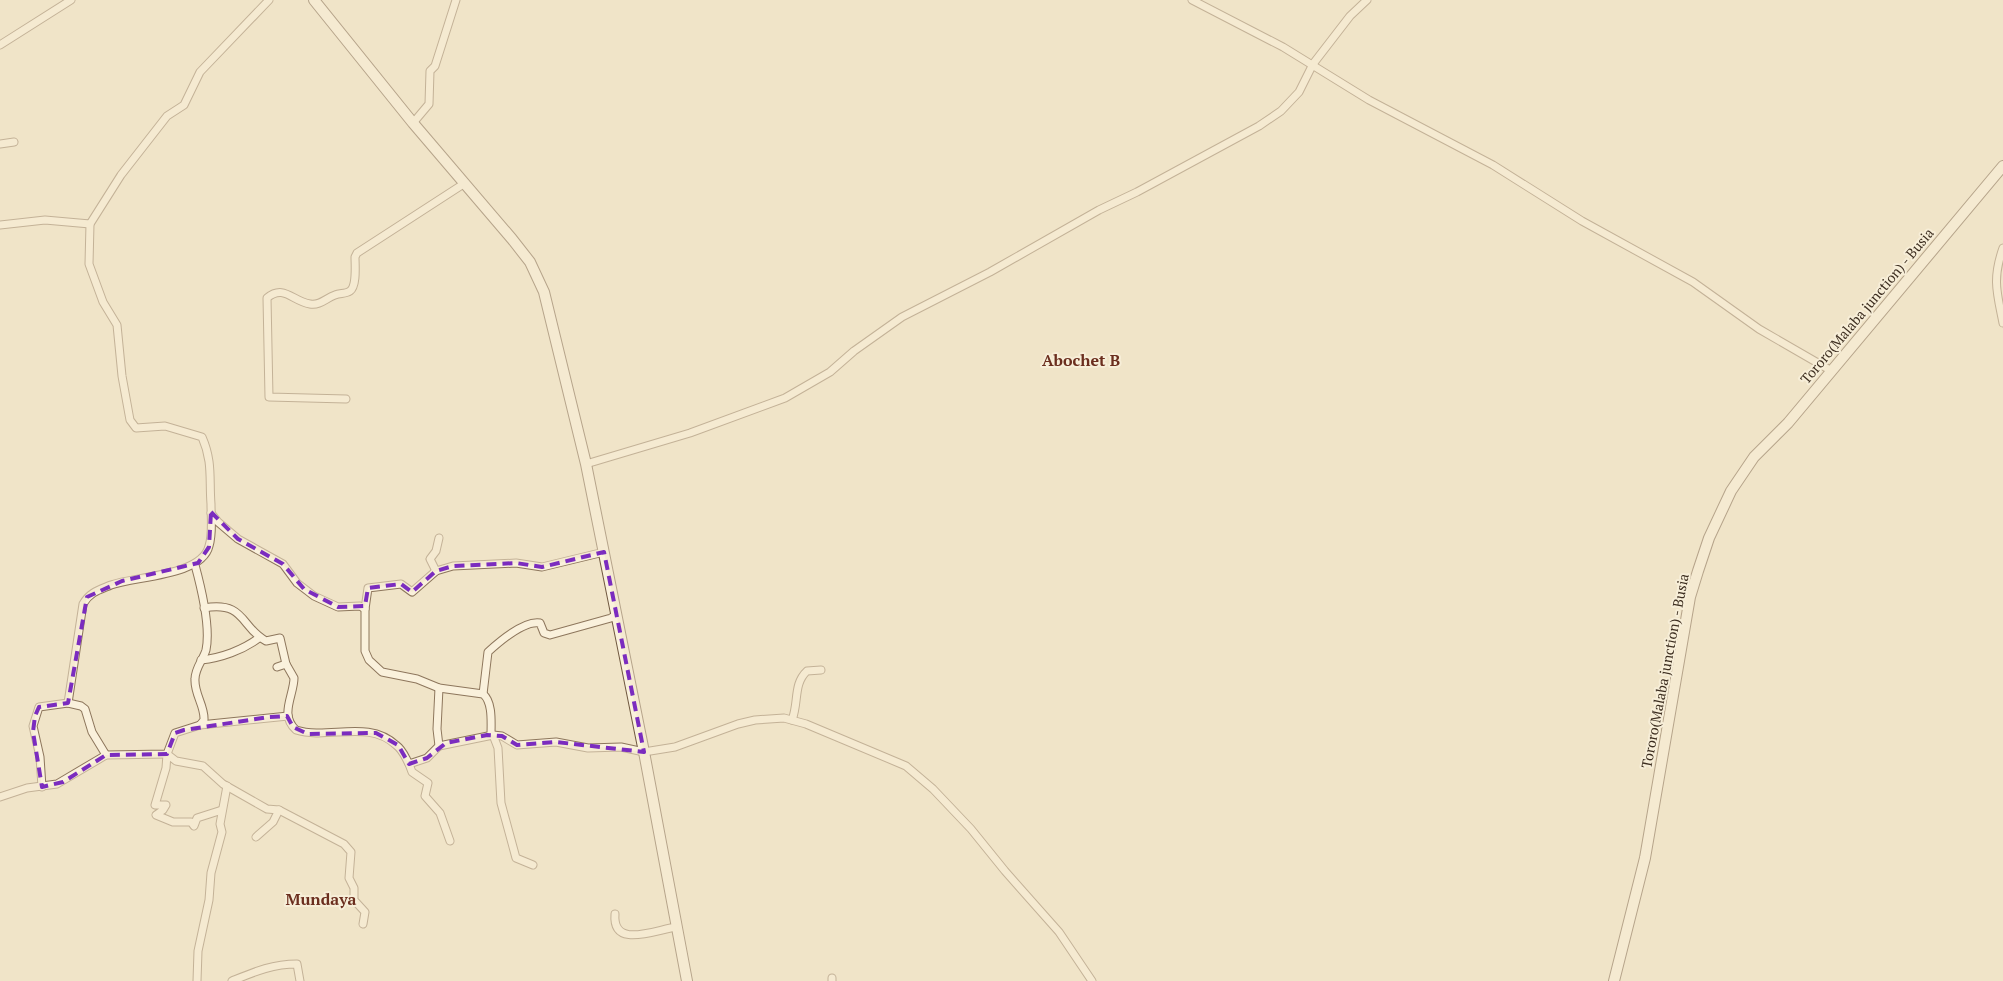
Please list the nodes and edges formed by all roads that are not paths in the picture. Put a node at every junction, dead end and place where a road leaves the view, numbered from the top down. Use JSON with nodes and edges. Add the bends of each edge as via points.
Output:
{"nodes":[{"id":1,"x":71,"y":0,"type":"edge"},
{"id":2,"x":270,"y":0,"type":"edge"},
{"id":3,"x":314,"y":0,"type":"edge"},
{"id":4,"x":456,"y":0,"type":"edge"},
{"id":5,"x":1192,"y":0,"type":"edge"},
{"id":6,"x":1367,"y":0,"type":"edge"},
{"id":7,"x":0,"y":45,"type":"edge"},
{"id":8,"x":1313,"y":64,"type":"junction"},
{"id":9,"x":413,"y":122,"type":"junction"},
{"id":10,"x":14,"y":142,"type":"dead end"},
{"id":11,"x":0,"y":144,"type":"edge"},
{"id":12,"x":2003,"y":166,"type":"edge"},
{"id":13,"x":465,"y":183,"type":"junction"},
{"id":14,"x":90,"y":224,"type":"junction"},
{"id":15,"x":0,"y":225,"type":"edge"},
{"id":16,"x":2003,"y":248,"type":"edge"},
{"id":17,"x":2003,"y":323,"type":"edge"},
{"id":18,"x":1830,"y":370,"type":"junction"},
{"id":19,"x":346,"y":399,"type":"dead end"},
{"id":20,"x":586,"y":464,"type":"junction"},
{"id":21,"x":211,"y":512,"type":"junction"},
{"id":22,"x":439,"y":538,"type":"dead end"},
{"id":23,"x":604,"y":552,"type":"junction"},
{"id":24,"x":195,"y":565,"type":"junction"},
{"id":25,"x":436,"y":571,"type":"junction"},
{"id":26,"x":204,"y":608,"type":"junction"},
{"id":27,"x":364,"y":609,"type":"junction"},
{"id":28,"x":617,"y":614,"type":"junction"},
{"id":29,"x":259,"y":638,"type":"junction"},
{"id":30,"x":201,"y":660,"type":"junction"},
{"id":31,"x":286,"y":664,"type":"junction"},
{"id":32,"x":277,"y":667,"type":"dead end"},
{"id":33,"x":821,"y":670,"type":"dead end"},
{"id":34,"x":439,"y":688,"type":"junction"},
{"id":35,"x":483,"y":694,"type":"junction"},
{"id":36,"x":68,"y":703,"type":"junction"},
{"id":37,"x":288,"y":716,"type":"junction"},
{"id":38,"x":792,"y":720,"type":"junction"},
{"id":39,"x":200,"y":725,"type":"junction"},
{"id":40,"x":492,"y":735,"type":"junction"},
{"id":41,"x":439,"y":746,"type":"junction"},
{"id":42,"x":644,"y":752,"type":"junction"},
{"id":43,"x":167,"y":754,"type":"junction"},
{"id":44,"x":106,"y":755,"type":"junction"},
{"id":45,"x":409,"y":764,"type":"junction"},
{"id":46,"x":227,"y":786,"type":"junction"},
{"id":47,"x":42,"y":787,"type":"junction"},
{"id":48,"x":0,"y":797,"type":"edge"},
{"id":49,"x":222,"y":810,"type":"junction"},
{"id":50,"x":279,"y":810,"type":"junction"},
{"id":51,"x":256,"y":837,"type":"dead end"},
{"id":52,"x":450,"y":841,"type":"dead end"},
{"id":53,"x":533,"y":865,"type":"dead end"},
{"id":54,"x":615,"y":914,"type":"dead end"},
{"id":55,"x":363,"y":924,"type":"dead end"},
{"id":56,"x":677,"y":927,"type":"junction"},
{"id":57,"x":197,"y":981,"type":"edge"},
{"id":58,"x":232,"y":981,"type":"edge"},
{"id":59,"x":300,"y":981,"type":"edge"},
{"id":60,"x":687,"y":981,"type":"edge"},
{"id":61,"x":1092,"y":981,"type":"edge"},
{"id":62,"x":1614,"y":981,"type":"edge"}],
"edges":[{"from":1,"to":7,"type":"street"},
{"from":2,"to":14,"type":"street","via":[[200,72],[184,105],[167,116],[121,175]]},
{"from":3,"to":9,"type":"main road"},
{"from":4,"to":9,"type":"street","via":[[435,66],[430,71],[429,104]]},
{"from":5,"to":8,"type":"street"},
{"from":6,"to":8,"type":"street","via":[[1350,16]]},
{"from":8,"to":18,"type":"street","via":[[1369,100],[1493,165],[1623,245],[1666,266],[1759,329]]},
{"from":8,"to":20,"type":"street","via":[[1299,92],[1281,111],[1259,126],[902,317],[811,384],[785,398],[707,427]]},
{"from":9,"to":13,"type":"main road"},
{"from":10,"to":11,"type":"street"},
{"from":12,"to":18,"type":"main road","name":"Tororo(Malaba junction) - Busia"},
{"from":13,"to":19,"type":"street","via":[[357,253],[354,288],[350,292],[314,304],[283,292],[267,298],[268,397]]},
{"from":13,"to":20,"type":"main road","via":[[537,275],[552,320]]},
{"from":14,"to":15,"type":"street","via":[[45,220]]},
{"from":14,"to":21,"type":"street","via":[[89,264],[103,302],[117,325],[130,420],[136,428],[165,426],[202,437],[211,467]]},
{"from":16,"to":17,"type":"street","via":[[1995,270]]},
{"from":18,"to":62,"type":"main road","name":"Tororo(Malaba junction) - Busia","via":[[1788,423],[1754,458],[1732,491],[1709,538],[1690,597],[1645,858]]},
{"from":20,"to":23,"type":"main road"},
{"from":21,"to":24,"type":"street","via":[[209,547]]},
{"from":21,"to":27,"type":"street","via":[[238,539],[282,564],[297,583],[314,596],[338,607],[360,606]]},
{"from":22,"to":25,"type":"street","via":[[430,559]]},
{"from":23,"to":25,"type":"street","via":[[542,567],[516,563],[453,566]]},
{"from":23,"to":28,"type":"main road"},
{"from":24,"to":26,"type":"street"},
{"from":24,"to":36,"type":"street","via":[[122,581],[87,597]]},
{"from":25,"to":27,"type":"street","via":[[412,592],[401,584],[368,588]]},
{"from":26,"to":29,"type":"street","via":[[227,608],[242,614]]},
{"from":26,"to":30,"type":"street","via":[[206,643]]},
{"from":27,"to":34,"type":"street","via":[[364,643],[369,660],[382,672],[417,678]]},
{"from":28,"to":35,"type":"street","via":[[556,634],[544,633],[540,623],[535,622],[514,632],[488,652]]},
{"from":28,"to":42,"type":"main road"},
{"from":29,"to":30,"type":"street","via":[[225,655]]},
{"from":29,"to":31,"type":"street","via":[[266,641],[280,638]]},
{"from":30,"to":39,"type":"street","via":[[195,673],[196,694],[204,716]]},
{"from":31,"to":32,"type":"street"},
{"from":31,"to":37,"type":"street","via":[[294,678]]},
{"from":33,"to":38,"type":"street","via":[[807,671],[799,679]]},
{"from":34,"to":35,"type":"street"},
{"from":34,"to":41,"type":"street"},
{"from":35,"to":40,"type":"street","via":[[488,697]]},
{"from":36,"to":44,"type":"street","via":[[85,710],[92,732]]},
{"from":36,"to":47,"type":"street","via":[[39,707],[35,716],[33,732],[40,757]]},
{"from":37,"to":39,"type":"street"},
{"from":37,"to":45,"type":"street","via":[[293,727],[308,734],[376,732],[398,745]]},
{"from":38,"to":42,"type":"street","via":[[755,720],[675,747]]},
{"from":38,"to":61,"type":"street","via":[[906,766],[933,788],[1059,932]]},
{"from":39,"to":43,"type":"street","via":[[176,733]]},
{"from":40,"to":41,"type":"street"},
{"from":40,"to":42,"type":"street","via":[[502,736],[517,745],[556,742]]},
{"from":40,"to":53,"type":"street","via":[[498,748],[501,803],[516,858]]},
{"from":41,"to":45,"type":"street","via":[[426,758]]},
{"from":42,"to":56,"type":"main road"},
{"from":43,"to":44,"type":"street"},
{"from":43,"to":46,"type":"street","via":[[176,761],[203,766]]},
{"from":43,"to":49,"type":"street","via":[[155,805],[166,805],[156,815],[174,822],[191,822],[194,826],[196,818]]},
{"from":44,"to":47,"type":"street","via":[[64,782]]},
{"from":45,"to":52,"type":"street","via":[[412,772],[428,783],[425,796],[440,813]]},
{"from":46,"to":49,"type":"street"},
{"from":46,"to":50,"type":"street","via":[[267,809]]},
{"from":47,"to":48,"type":"street"},
{"from":49,"to":57,"type":"street","via":[[222,832],[211,873],[198,951]]},
{"from":50,"to":51,"type":"street"},
{"from":50,"to":55,"type":"street","via":[[337,840],[351,852],[349,878],[354,888],[354,900],[365,912]]},
{"from":54,"to":56,"type":"street","via":[[614,923],[619,932],[629,936]]},
{"from":56,"to":60,"type":"main road"},
{"from":58,"to":59,"type":"street","via":[[265,967],[282,964],[297,964]]}]}
